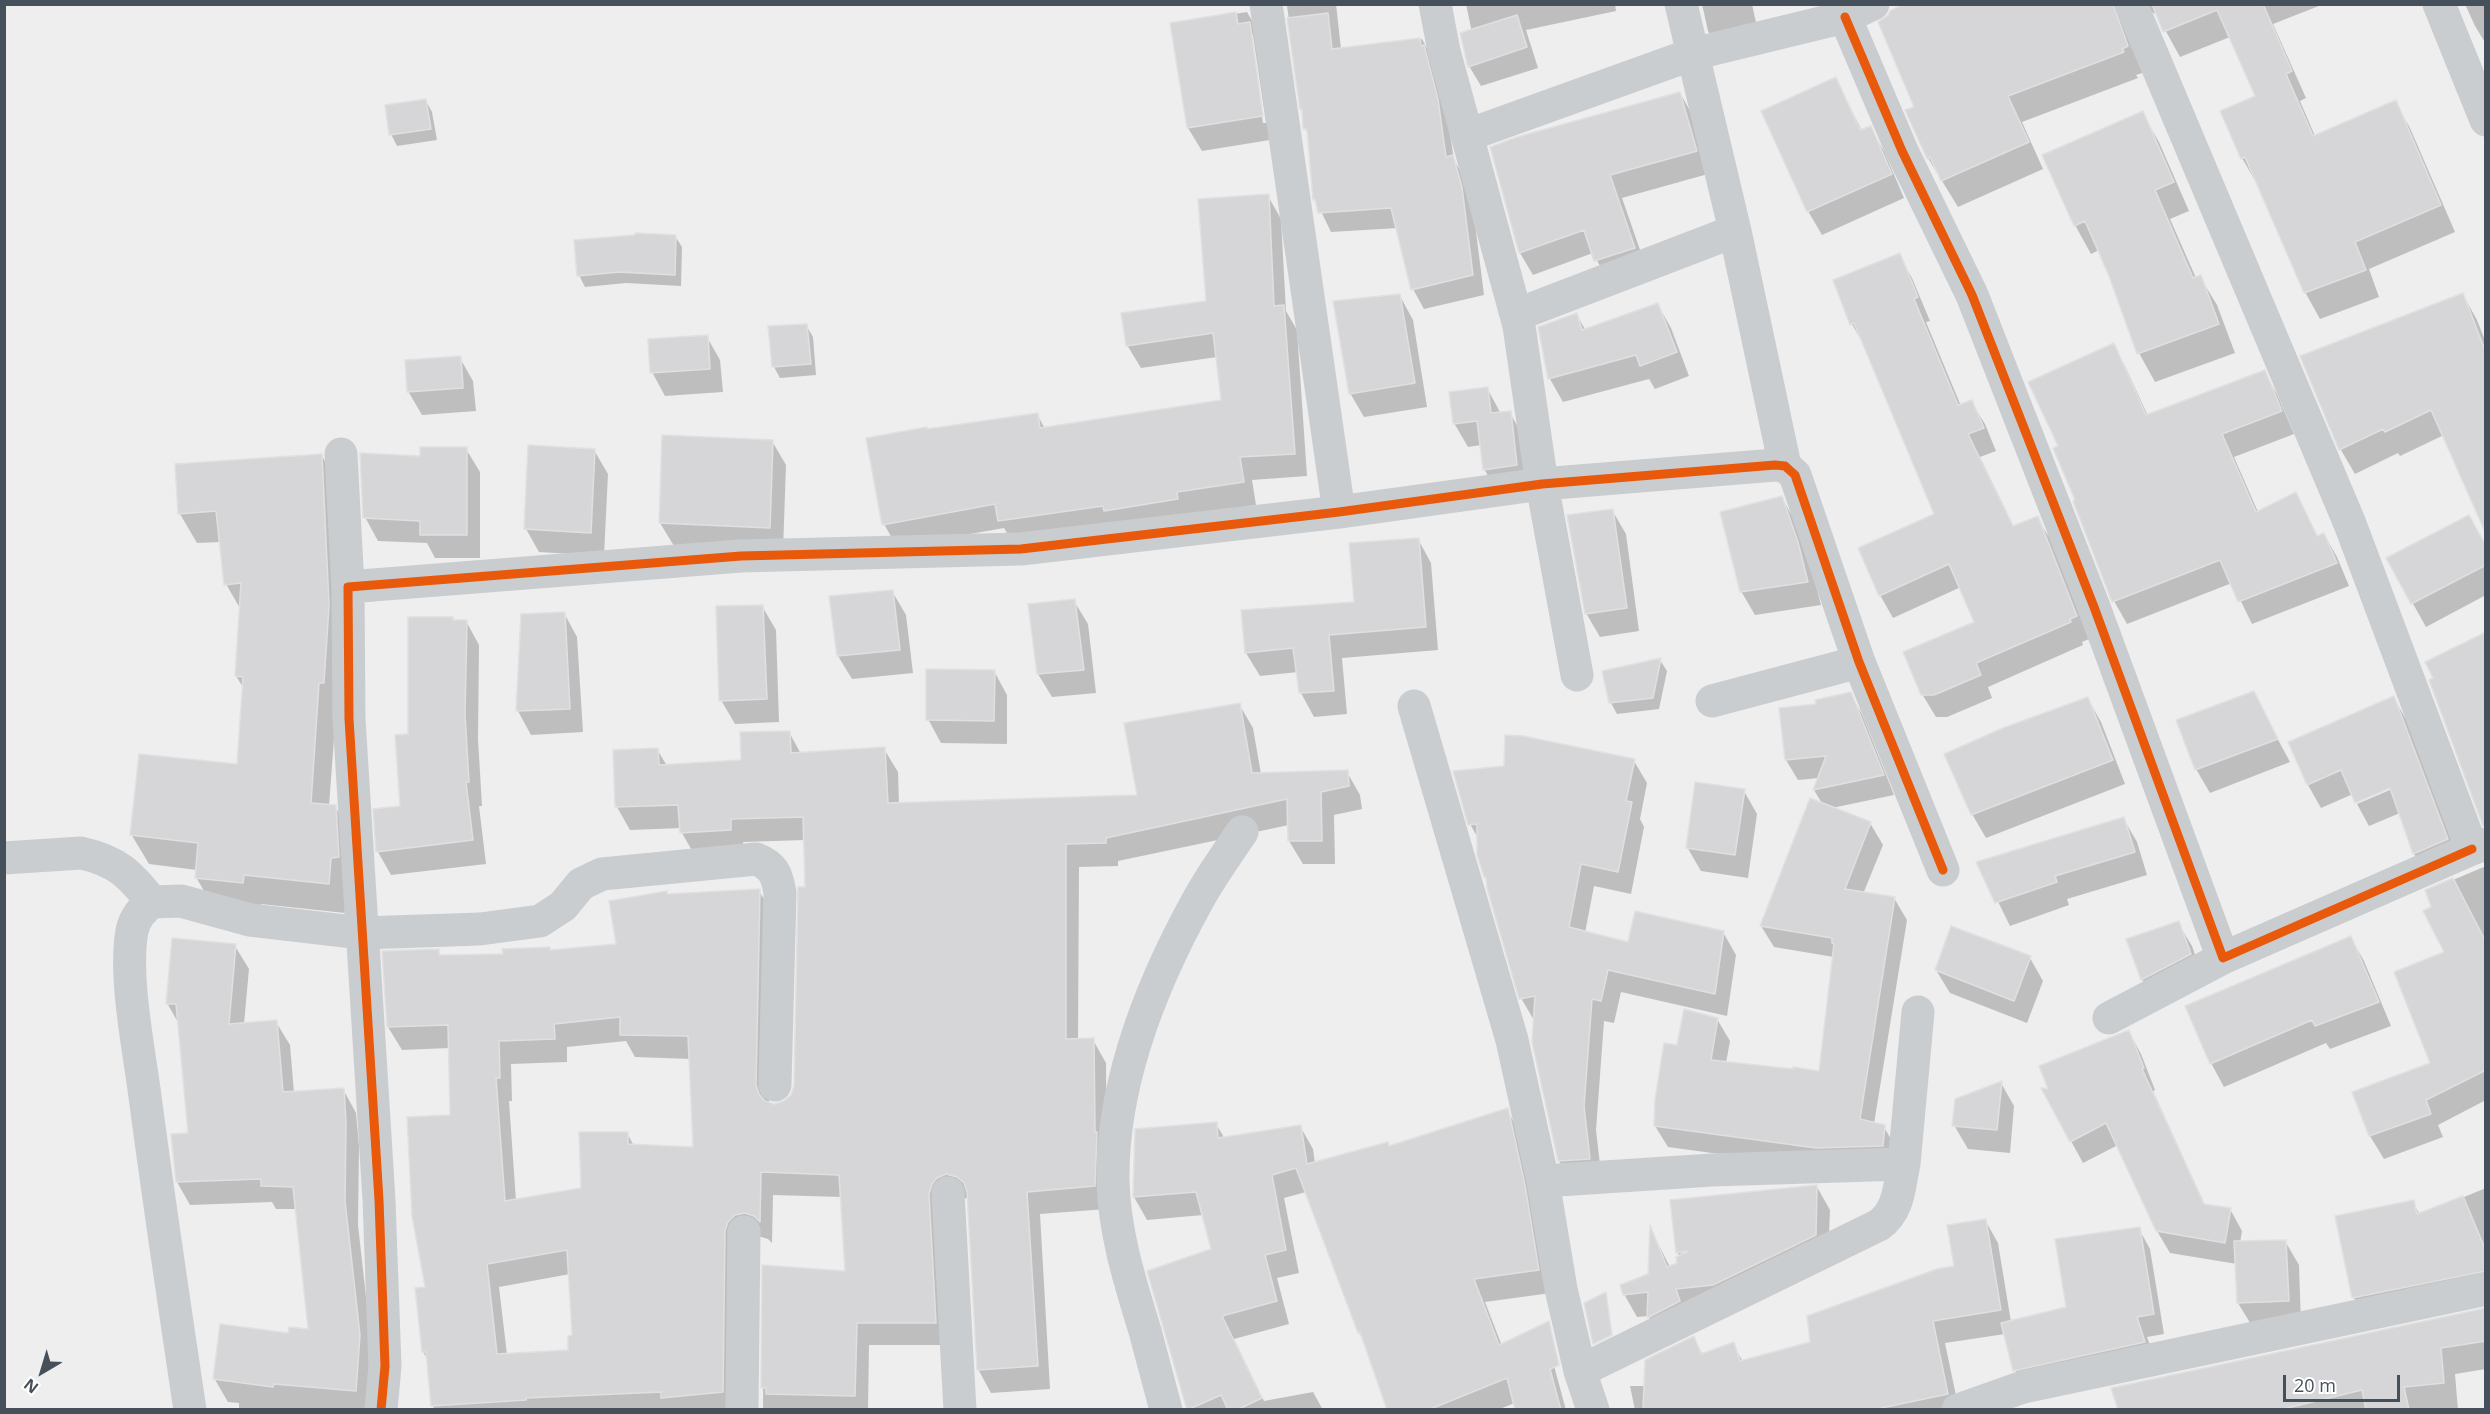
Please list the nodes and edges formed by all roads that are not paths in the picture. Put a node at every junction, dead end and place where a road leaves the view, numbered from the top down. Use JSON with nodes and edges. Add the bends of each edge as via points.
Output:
{"nodes":[{"id":1,"x":1266,"y":4,"type":"edge"},
{"id":2,"x":1435,"y":4,"type":"edge"},
{"id":3,"x":1681,"y":4,"type":"edge"},
{"id":4,"x":2131,"y":4,"type":"edge"},
{"id":5,"x":2439,"y":4,"type":"edge"},
{"id":6,"x":1859,"y":11,"type":"edge"},
{"id":7,"x":1693,"y":54,"type":"junction"},
{"id":8,"x":2486,"y":120,"type":"edge"},
{"id":9,"x":1468,"y":135,"type":"junction"},
{"id":10,"x":1735,"y":231,"type":"junction"},
{"id":11,"x":1516,"y":315,"type":"junction"},
{"id":12,"x":341,"y":454,"type":"dead end"},
{"id":13,"x":1785,"y":466,"type":"junction"},
{"id":14,"x":1542,"y":484,"type":"junction"},
{"id":15,"x":1339,"y":512,"type":"junction"},
{"id":16,"x":348,"y":587,"type":"junction"},
{"id":17,"x":1859,"y":662,"type":"junction"},
{"id":18,"x":1577,"y":675,"type":"dead end"},
{"id":19,"x":1712,"y":701,"type":"dead end"},
{"id":20,"x":1414,"y":706,"type":"dead end"},
{"id":21,"x":1242,"y":832,"type":"dead end"},
{"id":22,"x":2479,"y":846,"type":"edge"},
{"id":23,"x":4,"y":858,"type":"edge"},
{"id":24,"x":1943,"y":870,"type":"dead end"},
{"id":25,"x":152,"y":902,"type":"junction"},
{"id":26,"x":362,"y":933,"type":"junction"},
{"id":27,"x":2223,"y":958,"type":"junction"},
{"id":28,"x":1918,"y":1012,"type":"dead end"},
{"id":29,"x":2109,"y":1018,"type":"dead end"},
{"id":30,"x":775,"y":1085,"type":"dead end"},
{"id":31,"x":1904,"y":1164,"type":"junction"},
{"id":32,"x":1543,"y":1181,"type":"junction"},
{"id":33,"x":948,"y":1193,"type":"dead end"},
{"id":34,"x":744,"y":1232,"type":"dead end"},
{"id":35,"x":2486,"y":1289,"type":"edge"},
{"id":36,"x":1580,"y":1371,"type":"junction"},
{"id":37,"x":190,"y":1410,"type":"edge"},
{"id":38,"x":381,"y":1410,"type":"edge"},
{"id":39,"x":742,"y":1410,"type":"edge"},
{"id":40,"x":960,"y":1410,"type":"edge"},
{"id":41,"x":1166,"y":1410,"type":"edge"},
{"id":42,"x":1593,"y":1410,"type":"edge"},
{"id":43,"x":1958,"y":1410,"type":"edge"}],
"edges":[{"from":1,"to":15,"type":"street"},
{"from":2,"to":9,"type":"street"},
{"from":3,"to":7,"type":"street"},
{"from":4,"to":22,"type":"street","via":[[2350,524]]},
{"from":5,"to":8,"type":"street"},
{"from":6,"to":7,"type":"street"},
{"from":6,"to":27,"type":"street","via":[[1902,152],[1972,295],[2094,607]]},
{"from":7,"to":9,"type":"street"},
{"from":7,"to":10,"type":"street"},
{"from":9,"to":11,"type":"street"},
{"from":10,"to":11,"type":"street"},
{"from":10,"to":13,"type":"street"},
{"from":11,"to":14,"type":"street"},
{"from":12,"to":16,"type":"street"},
{"from":13,"to":14,"type":"street"},
{"from":13,"to":17,"type":"street","via":[[1795,475]]},
{"from":14,"to":15,"type":"street"},
{"from":14,"to":18,"type":"street"},
{"from":15,"to":16,"type":"street","via":[[1021,549],[741,556]]},
{"from":16,"to":26,"type":"street","via":[[349,719]]},
{"from":17,"to":19,"type":"street"},
{"from":17,"to":24,"type":"street"},
{"from":20,"to":32,"type":"street","via":[[1512,1040]]},
{"from":21,"to":41,"type":"street","via":[[1198,899],[1159,980],[1140,1025],[1115,1127],[1113,1181],[1119,1235]]},
{"from":22,"to":27,"type":"street"},
{"from":23,"to":25,"type":"street","via":[[81,853],[93,856],[130,874]]},
{"from":25,"to":26,"type":"street","via":[[181,901],[250,920]]},
{"from":25,"to":37,"type":"street","via":[[139,914],[132,930],[131,968],[155,1174]]},
{"from":26,"to":30,"type":"street","via":[[533,923],[550,916],[581,884],[602,874],[756,859],[768,863],[776,873],[780,893]]},
{"from":26,"to":38,"type":"street","via":[[385,1366]]},
{"from":27,"to":29,"type":"street"},
{"from":28,"to":31,"type":"street"},
{"from":31,"to":32,"type":"street","via":[[1712,1170]]},
{"from":31,"to":36,"type":"street","via":[[1895,1209],[1879,1225]]},
{"from":32,"to":36,"type":"street"},
{"from":33,"to":40,"type":"street"},
{"from":34,"to":39,"type":"street"},
{"from":35,"to":43,"type":"street","via":[[2023,1387]]},
{"from":36,"to":42,"type":"street"}]}
